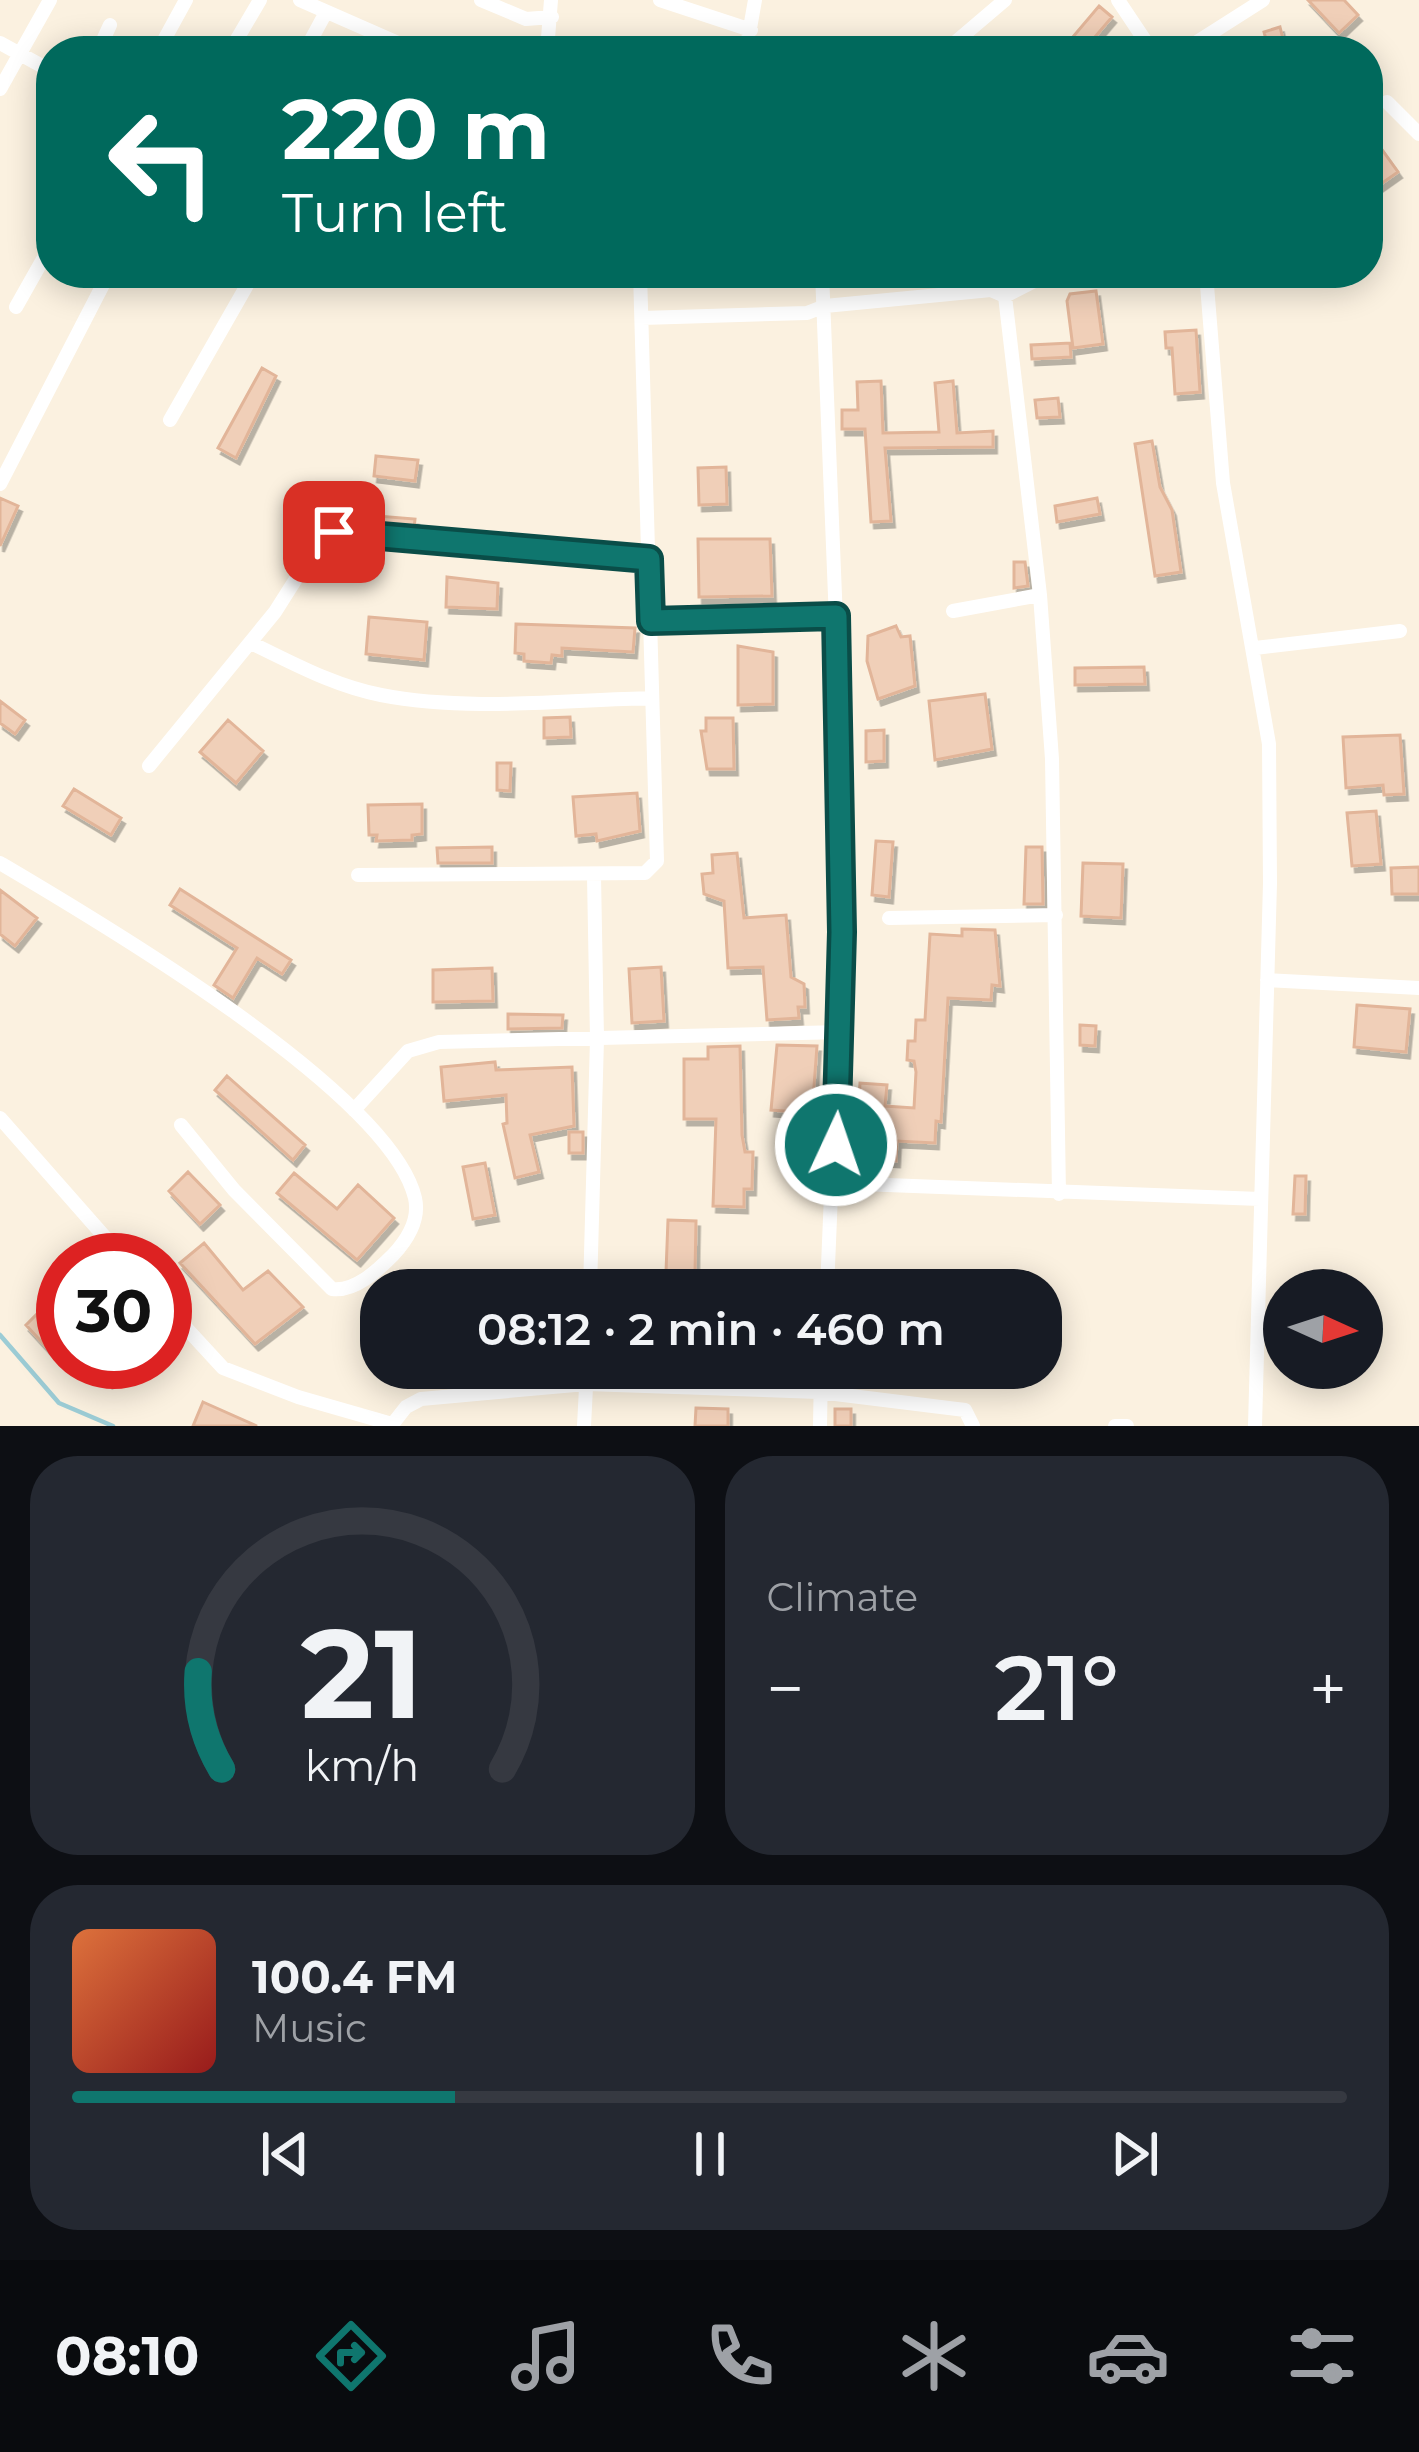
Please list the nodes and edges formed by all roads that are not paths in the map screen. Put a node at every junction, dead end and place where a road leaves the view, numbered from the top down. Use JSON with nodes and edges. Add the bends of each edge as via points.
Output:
{"nodes":[{"id":1,"x":50,"y":0,"type":"edge"},
{"id":2,"x":185,"y":0,"type":"edge"},
{"id":3,"x":260,"y":0,"type":"edge"},
{"id":4,"x":300,"y":0,"type":"edge"},
{"id":5,"x":481,"y":0,"type":"edge"},
{"id":6,"x":551,"y":0,"type":"edge"},
{"id":7,"x":660,"y":0,"type":"edge"},
{"id":8,"x":755,"y":0,"type":"edge"},
{"id":9,"x":1005,"y":0,"type":"edge"},
{"id":10,"x":1118,"y":0,"type":"edge"},
{"id":11,"x":1263,"y":0,"type":"edge"},
{"id":12,"x":325,"y":14,"type":"junction"},
{"id":13,"x":552,"y":17,"type":"junction"},
{"id":14,"x":110,"y":25,"type":"dead end"},
{"id":15,"x":751,"y":30,"type":"junction"},
{"id":16,"x":105,"y":36,"type":"edge"},
{"id":17,"x":166,"y":36,"type":"edge"},
{"id":18,"x":239,"y":36,"type":"edge"},
{"id":19,"x":313,"y":36,"type":"edge"},
{"id":20,"x":363,"y":36,"type":"edge"},
{"id":21,"x":549,"y":36,"type":"edge"},
{"id":22,"x":750,"y":36,"type":"edge"},
{"id":23,"x":963,"y":36,"type":"edge"},
{"id":24,"x":1142,"y":36,"type":"edge"},
{"id":25,"x":1207,"y":36,"type":"edge"},
{"id":26,"x":0,"y":43,"type":"edge"},
{"id":27,"x":20,"y":54,"type":"junction"},
{"id":28,"x":36,"y":63,"type":"edge"},
{"id":29,"x":0,"y":89,"type":"edge"},
{"id":30,"x":1387,"y":102,"type":"dead end"},
{"id":31,"x":1419,"y":134,"type":"edge"},
{"id":32,"x":36,"y":272,"type":"edge"},
{"id":33,"x":101,"y":288,"type":"edge"},
{"id":34,"x":245,"y":288,"type":"edge"},
{"id":35,"x":641,"y":288,"type":"edge"},
{"id":36,"x":823,"y":288,"type":"edge"},
{"id":37,"x":1021,"y":288,"type":"edge"},
{"id":38,"x":1207,"y":288,"type":"edge"},
{"id":39,"x":1005,"y":296,"type":"junction"},
{"id":40,"x":825,"y":306,"type":"junction"},
{"id":41,"x":16,"y":308,"type":"dead end"},
{"id":42,"x":642,"y":318,"type":"junction"},
{"id":43,"x":170,"y":420,"type":"dead end"},
{"id":44,"x":0,"y":484,"type":"edge"},
{"id":45,"x":649,"y":559,"type":"junction"},
{"id":46,"x":1040,"y":595,"type":"junction"},
{"id":47,"x":953,"y":611,"type":"dead end"},
{"id":48,"x":836,"y":616,"type":"junction"},
{"id":49,"x":651,"y":621,"type":"junction"},
{"id":50,"x":1400,"y":631,"type":"dead end"},
{"id":51,"x":251,"y":643,"type":"junction"},
{"id":52,"x":1255,"y":648,"type":"junction"},
{"id":53,"x":652,"y":698,"type":"junction"},
{"id":54,"x":149,"y":766,"type":"dead end"},
{"id":55,"x":0,"y":863,"type":"edge"},
{"id":56,"x":358,"y":874,"type":"dead end"},
{"id":57,"x":594,"y":876,"type":"junction"},
{"id":58,"x":1056,"y":915,"type":"junction"},
{"id":59,"x":889,"y":918,"type":"dead end"},
{"id":60,"x":1267,"y":980,"type":"junction"},
{"id":61,"x":1419,"y":988,"type":"edge"},
{"id":62,"x":841,"y":1031,"type":"junction"},
{"id":63,"x":597,"y":1039,"type":"junction"},
{"id":64,"x":354,"y":1110,"type":"junction"},
{"id":65,"x":0,"y":1118,"type":"edge"},
{"id":66,"x":181,"y":1125,"type":"dead end"},
{"id":67,"x":835,"y":1183,"type":"junction"},
{"id":68,"x":1059,"y":1193,"type":"junction"},
{"id":69,"x":1261,"y":1199,"type":"junction"},
{"id":70,"x":100,"y":1233,"type":"edge"},
{"id":71,"x":591,"y":1269,"type":"edge"},
{"id":72,"x":829,"y":1269,"type":"edge"},
{"id":73,"x":192,"y":1334,"type":"edge"},
{"id":74,"x":493,"y":1389,"type":"edge"},
{"id":75,"x":585,"y":1389,"type":"edge"},
{"id":76,"x":775,"y":1389,"type":"edge"},
{"id":77,"x":819,"y":1389,"type":"edge"},
{"id":78,"x":819,"y":1392,"type":"junction"},
{"id":79,"x":392,"y":1425,"type":"edge"},
{"id":80,"x":584,"y":1426,"type":"edge"},
{"id":81,"x":820,"y":1426,"type":"edge"},
{"id":82,"x":973,"y":1426,"type":"edge"},
{"id":83,"x":1115,"y":1426,"type":"edge"},
{"id":84,"x":1127,"y":1426,"type":"edge"},
{"id":85,"x":1255,"y":1426,"type":"edge"}],
"edges":[{"from":1,"to":27,"type":"street"},
{"from":2,"to":17,"type":"street"},
{"from":3,"to":18,"type":"street"},
{"from":4,"to":12,"type":"street"},
{"from":5,"to":13,"type":"street","via":[[526,19]]},
{"from":6,"to":13,"type":"street"},
{"from":7,"to":15,"type":"street"},
{"from":8,"to":15,"type":"street"},
{"from":9,"to":23,"type":"street"},
{"from":10,"to":24,"type":"street"},
{"from":11,"to":25,"type":"street"},
{"from":12,"to":19,"type":"street"},
{"from":12,"to":20,"type":"street"},
{"from":13,"to":21,"type":"street"},
{"from":14,"to":16,"type":"street"},
{"from":15,"to":22,"type":"street"},
{"from":26,"to":27,"type":"street"},
{"from":27,"to":28,"type":"street"},
{"from":27,"to":29,"type":"street"},
{"from":30,"to":31,"type":"street"},
{"from":32,"to":41,"type":"street"},
{"from":33,"to":44,"type":"street"},
{"from":34,"to":43,"type":"street"},
{"from":35,"to":42,"type":"street"},
{"from":36,"to":40,"type":"street"},
{"from":37,"to":39,"type":"street"},
{"from":38,"to":52,"type":"street","via":[[1223,482]]},
{"from":39,"to":40,"type":"street","via":[[991,290]]},
{"from":39,"to":46,"type":"street"},
{"from":40,"to":42,"type":"street"},
{"from":40,"to":48,"type":"street"},
{"from":42,"to":45,"type":"street"},
{"from":45,"to":49,"type":"street"},
{"from":45,"to":51,"type":"street","via":[[325,533]]},
{"from":46,"to":47,"type":"street"},
{"from":46,"to":58,"type":"street"},
{"from":48,"to":49,"type":"street"},
{"from":48,"to":62,"type":"street"},
{"from":49,"to":53,"type":"street"},
{"from":50,"to":52,"type":"street"},
{"from":51,"to":53,"type":"street","via":[[381,695]]},
{"from":51,"to":54,"type":"street"},
{"from":52,"to":60,"type":"street","via":[[1269,744]]},
{"from":53,"to":57,"type":"street","via":[[657,861],[645,873]]},
{"from":55,"to":64,"type":"street","via":[[173,971]]},
{"from":56,"to":57,"type":"street"},
{"from":57,"to":63,"type":"street"},
{"from":58,"to":59,"type":"street"},
{"from":58,"to":68,"type":"street"},
{"from":60,"to":61,"type":"street"},
{"from":60,"to":69,"type":"street"},
{"from":62,"to":63,"type":"street"},
{"from":62,"to":67,"type":"street"},
{"from":63,"to":64,"type":"street","via":[[423,1045]]},
{"from":63,"to":71,"type":"street"},
{"from":64,"to":66,"type":"street","via":[[416,1207],[405,1240],[344,1291],[317,1279]]},
{"from":65,"to":70,"type":"street"},
{"from":67,"to":68,"type":"street"},
{"from":67,"to":72,"type":"street"},
{"from":68,"to":69,"type":"street"},
{"from":69,"to":85,"type":"street"},
{"from":73,"to":79,"type":"street","via":[[223,1368]]},
{"from":74,"to":79,"type":"street","via":[[421,1399]]},
{"from":75,"to":80,"type":"street"},
{"from":76,"to":78,"type":"street"},
{"from":77,"to":78,"type":"street"},
{"from":78,"to":81,"type":"street"},
{"from":78,"to":82,"type":"street","via":[[965,1410]]},
{"from":83,"to":84,"type":"street"}]}
